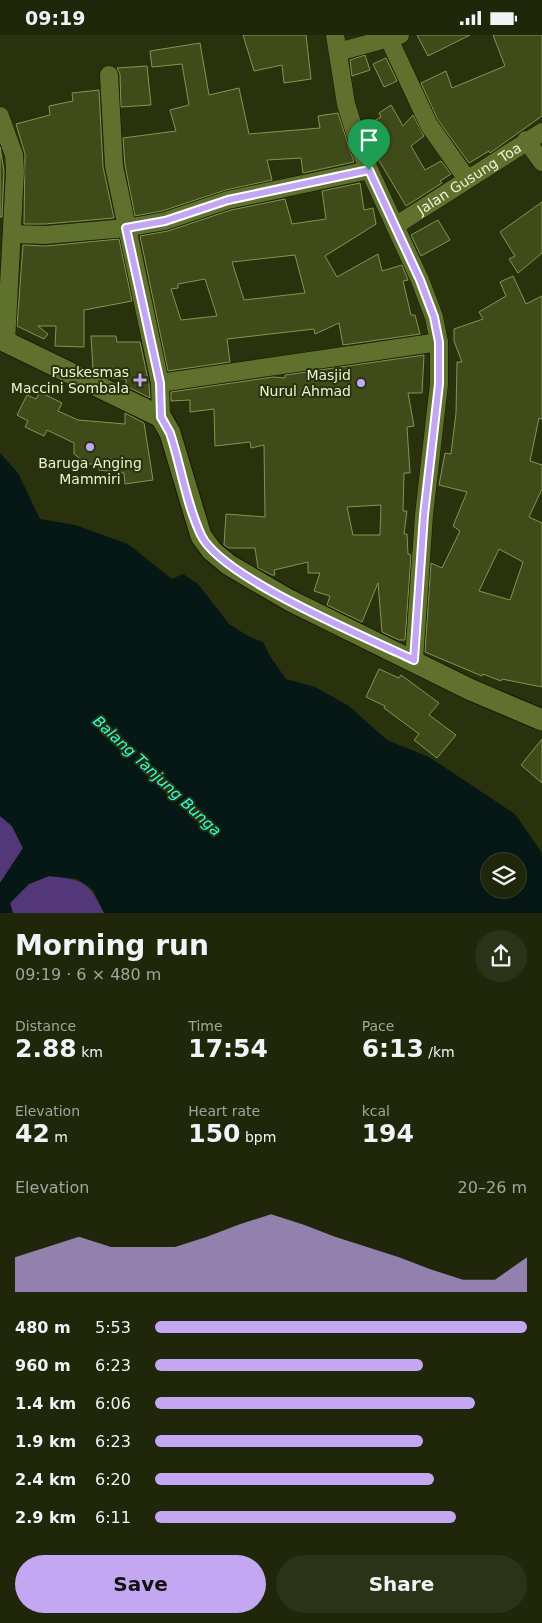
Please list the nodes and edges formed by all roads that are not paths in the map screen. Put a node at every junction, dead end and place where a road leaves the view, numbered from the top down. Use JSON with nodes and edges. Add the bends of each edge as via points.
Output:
{"nodes":[{"id":1,"x":394,"y":37,"type":"edge"},
{"id":2,"x":337,"y":44,"type":"edge"},
{"id":3,"x":109,"y":75,"type":"dead end"},
{"id":4,"x":0,"y":116,"type":"edge"},
{"id":5,"x":542,"y":132,"type":"edge"},
{"id":6,"x":526,"y":140,"type":"junction"},
{"id":7,"x":542,"y":162,"type":"edge"},
{"id":8,"x":369,"y":170,"type":"junction"},
{"id":9,"x":466,"y":179,"type":"junction"},
{"id":10,"x":395,"y":226,"type":"junction"},
{"id":11,"x":126,"y":228,"type":"junction"},
{"id":12,"x":12,"y":235,"type":"junction"},
{"id":13,"x":3,"y":341,"type":"edge"},
{"id":14,"x":439,"y":342,"type":"junction"},
{"id":15,"x":160,"y":383,"type":"junction"},
{"id":16,"x":161,"y":417,"type":"junction"},
{"id":17,"x":414,"y":660,"type":"junction"},
{"id":18,"x":542,"y":719,"type":"edge"}],
"edges":[{"from":1,"to":2,"type":"street"},
{"from":1,"to":9,"type":"street","via":[[429,125]]},
{"from":2,"to":8,"type":"street","via":[[346,104]]},
{"from":3,"to":11,"type":"street","via":[[114,166]]},
{"from":4,"to":12,"type":"street","via":[[16,171]]},
{"from":5,"to":6,"type":"street","name":"Jalan Gusung Toa"},
{"from":6,"to":7,"type":"street"},
{"from":6,"to":9,"type":"street","name":"Jalan Gusung Toa"},
{"from":8,"to":10,"type":"street"},
{"from":8,"to":11,"type":"street","via":[[228,200],[165,221]]},
{"from":9,"to":10,"type":"street","name":"Jalan Gusung Toa"},
{"from":10,"to":14,"type":"street","via":[[420,280],[434,317]]},
{"from":11,"to":12,"type":"street"},
{"from":11,"to":15,"type":"street"},
{"from":12,"to":13,"type":"street"},
{"from":13,"to":16,"type":"street"},
{"from":14,"to":15,"type":"street"},
{"from":14,"to":17,"type":"street","via":[[439,384],[424,515]]},
{"from":15,"to":16,"type":"street"},
{"from":16,"to":17,"type":"street","via":[[170,433],[201,536],[212,551],[229,565],[289,600]]},
{"from":17,"to":18,"type":"street","via":[[469,689]]}]}
